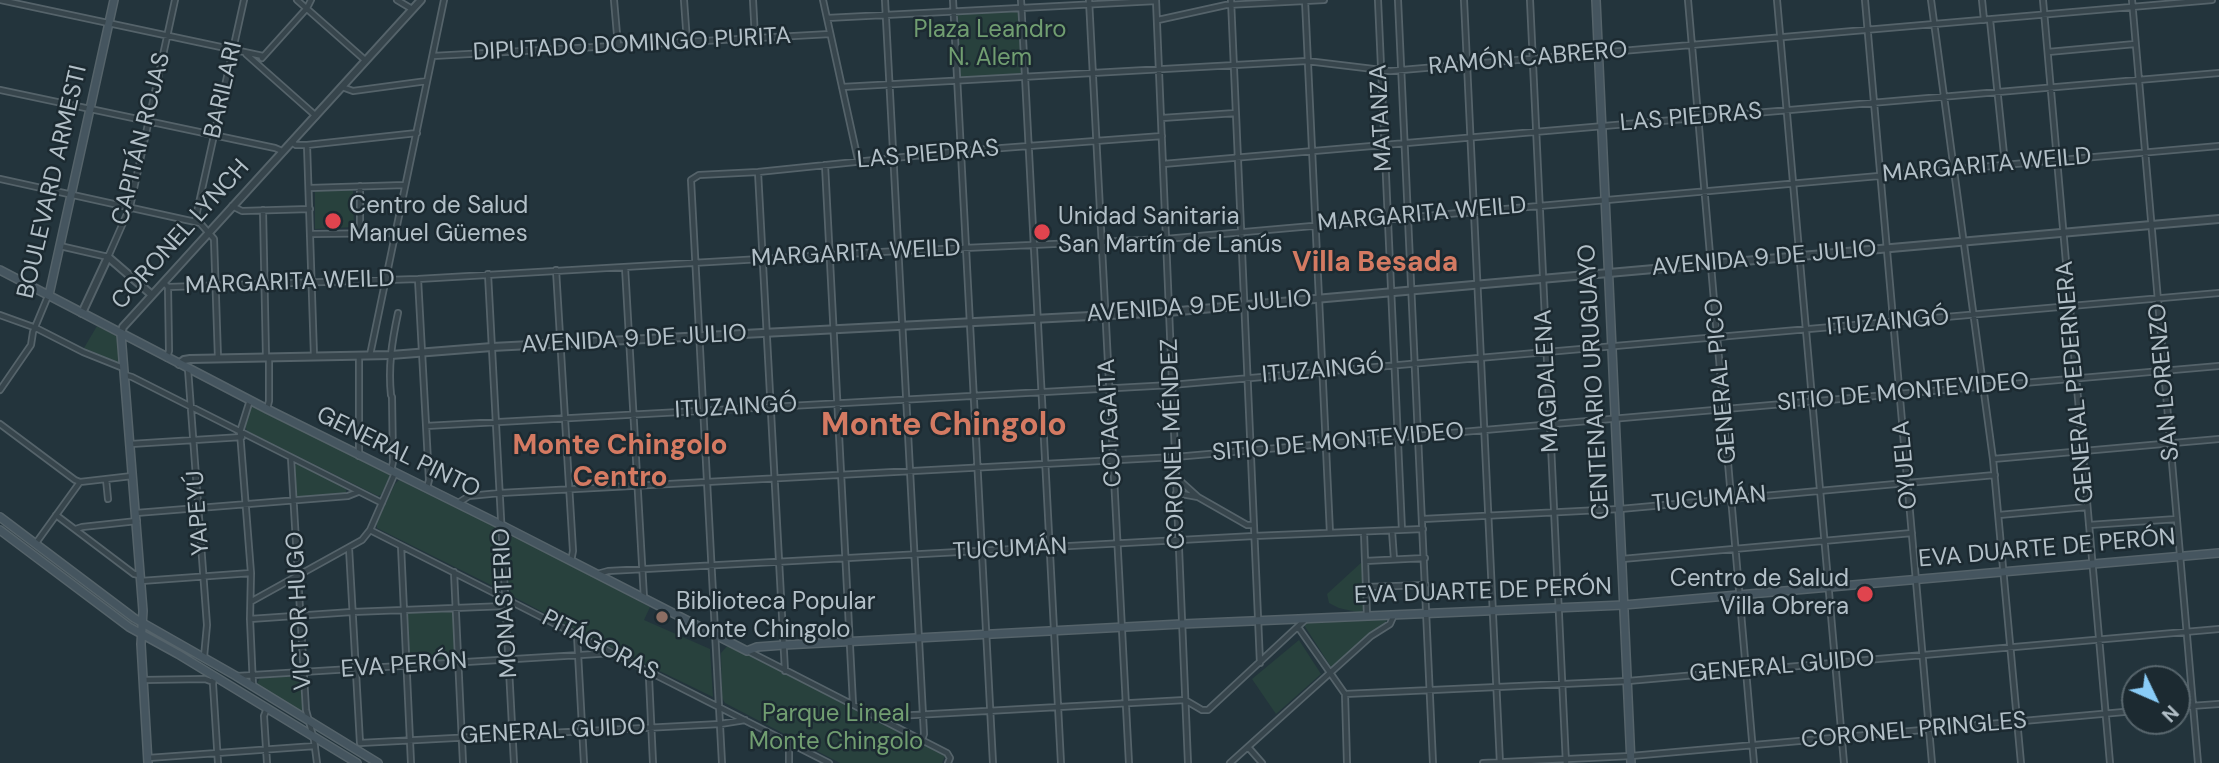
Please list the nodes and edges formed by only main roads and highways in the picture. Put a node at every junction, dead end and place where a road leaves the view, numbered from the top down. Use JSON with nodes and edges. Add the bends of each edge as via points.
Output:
{"nodes":[{"id":1,"x":114,"y":0,"type":"edge"},
{"id":2,"x":1596,"y":0,"type":"edge"},
{"id":3,"x":0,"y":270,"type":"edge"},
{"id":4,"x":48,"y":295,"type":"junction"},
{"id":5,"x":121,"y":334,"type":"junction"},
{"id":6,"x":0,"y":517,"type":"edge"},
{"id":7,"x":0,"y":530,"type":"edge"},
{"id":8,"x":2219,"y":553,"type":"edge"},
{"id":9,"x":1624,"y":606,"type":"junction"},
{"id":10,"x":142,"y":623,"type":"junction"},
{"id":11,"x":142,"y":634,"type":"junction"},
{"id":12,"x":747,"y":651,"type":"joint"},
{"id":13,"x":1631,"y":759,"type":"edge"},
{"id":14,"x":148,"y":760,"type":"edge"},
{"id":15,"x":357,"y":763,"type":"edge"},
{"id":16,"x":378,"y":763,"type":"edge"}],
"edges":[{"from":1,"to":4,"type":"main road","name":"BOULEVARD ARMESTI"},
{"from":2,"to":9,"type":"main road","name":"CENTENARIO URUGUAYO"},
{"from":3,"to":4,"type":"main road","name":"GENERAL PINTO"},
{"from":4,"to":5,"type":"main road","name":"GENERAL PINTO"},
{"from":5,"to":10,"type":"main road","name":"CORONEL LYNCH"},
{"from":5,"to":12,"type":"main road","name":"GENERAL PINTO"},
{"from":6,"to":10,"type":"main road"},
{"from":7,"to":11,"type":"main road"},
{"from":8,"to":9,"type":"main road","name":"EVA DUARTE DE PERÓN"},
{"from":9,"to":12,"type":"main road","name":"EVA DUARTE DE PERÓN","via":[[1182,624],[784,645]]},
{"from":9,"to":13,"type":"main road","name":"CENTENARIO URUGUAYO"},
{"from":10,"to":11,"type":"main road","name":"CORONEL LYNCH"},
{"from":10,"to":16,"type":"main road","via":[[307,721],[358,746]]},
{"from":11,"to":14,"type":"main road","name":"CORONEL LYNCH"},
{"from":11,"to":15,"type":"main road"}]}
